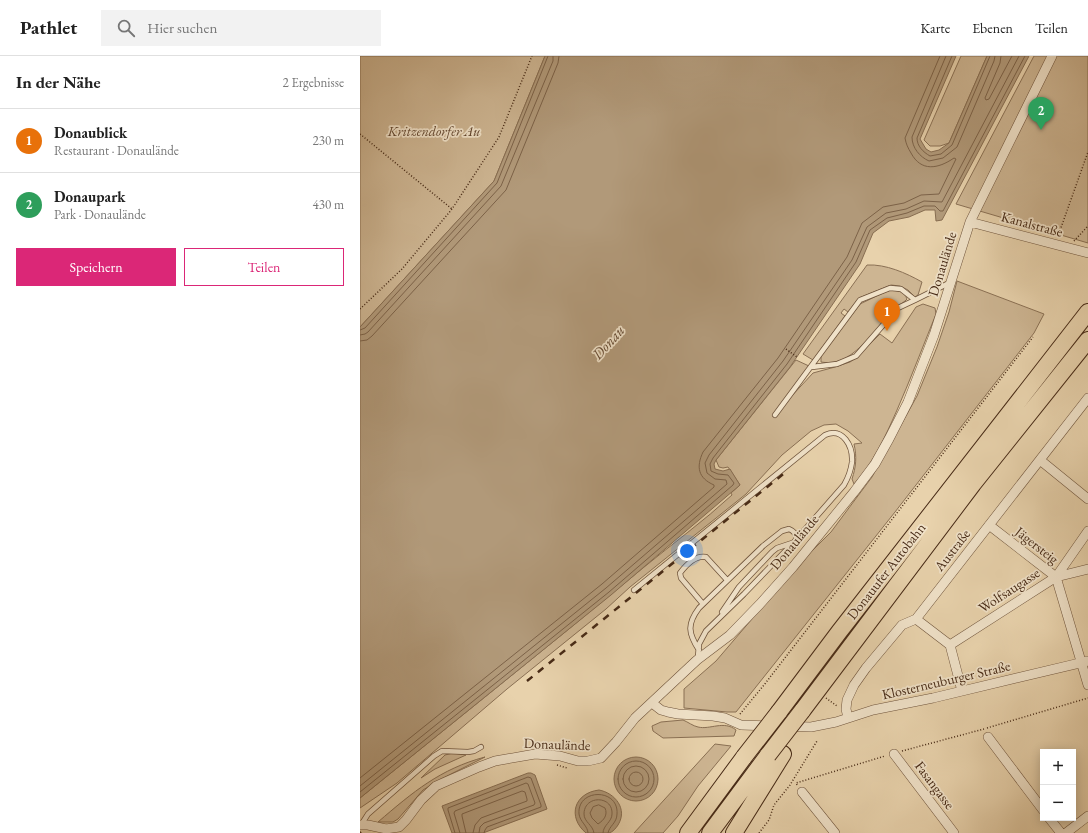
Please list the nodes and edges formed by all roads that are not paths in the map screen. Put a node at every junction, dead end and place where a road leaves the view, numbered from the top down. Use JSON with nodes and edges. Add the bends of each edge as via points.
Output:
{"nodes":[{"id":1,"x":1052,"y":56,"type":"edge"},
{"id":2,"x":970,"y":222,"type":"junction"},
{"id":3,"x":1088,"y":253,"type":"edge"},
{"id":4,"x":950,"y":283,"type":"junction"},
{"id":5,"x":915,"y":300,"type":"junction"},
{"id":6,"x":1088,"y":312,"type":"edge"},
{"id":7,"x":1088,"y":340,"type":"edge"},
{"id":8,"x":812,"y":367,"type":"junction"},
{"id":9,"x":1088,"y":398,"type":"edge"},
{"id":10,"x":775,"y":415,"type":"dead end"},
{"id":11,"x":1040,"y":460,"type":"junction"},
{"id":12,"x":1088,"y":499,"type":"edge"},
{"id":13,"x":989,"y":525,"type":"junction"},
{"id":14,"x":1088,"y":531,"type":"edge"},
{"id":15,"x":795,"y":541,"type":"junction"},
{"id":16,"x":1088,"y":569,"type":"edge"},
{"id":17,"x":1056,"y":577,"type":"junction"},
{"id":18,"x":727,"y":580,"type":"junction"},
{"id":19,"x":634,"y":590,"type":"dead end"},
{"id":20,"x":703,"y":604,"type":"junction"},
{"id":21,"x":718,"y":618,"type":"junction"},
{"id":22,"x":916,"y":619,"type":"junction"},
{"id":23,"x":950,"y":645,"type":"junction"},
{"id":24,"x":699,"y":650,"type":"junction"},
{"id":25,"x":698,"y":660,"type":"junction"},
{"id":26,"x":1084,"y":662,"type":"edge"},
{"id":27,"x":1088,"y":684,"type":"edge"},
{"id":28,"x":962,"y":691,"type":"junction"},
{"id":29,"x":652,"y":703,"type":"junction"},
{"id":30,"x":848,"y":718,"type":"junction"},
{"id":31,"x":988,"y":737,"type":"dead end"},
{"id":32,"x":481,"y":747,"type":"dead end"},
{"id":33,"x":894,"y":754,"type":"road end"},
{"id":34,"x":776,"y":755,"type":"junction"},
{"id":35,"x":802,"y":792,"type":"road end"},
{"id":36,"x":1040,"y":806,"type":"edge"},
{"id":37,"x":1088,"y":816,"type":"edge"},
{"id":38,"x":1051,"y":821,"type":"edge"},
{"id":39,"x":360,"y":825,"type":"edge"},
{"id":40,"x":688,"y":833,"type":"edge"},
{"id":41,"x":710,"y":833,"type":"edge"},
{"id":42,"x":734,"y":833,"type":"edge"},
{"id":43,"x":835,"y":833,"type":"edge"},
{"id":44,"x":954,"y":833,"type":"edge"},
{"id":45,"x":1061,"y":833,"type":"edge"},
{"id":46,"x":1066,"y":833,"type":"edge"}],
"edges":[{"from":1,"to":2,"type":"street","name":"Donaulände"},
{"from":2,"to":3,"type":"street","name":"Kanalstraße"},
{"from":2,"to":4,"type":"street","name":"Donaulände"},
{"from":4,"to":5,"type":"lane"},
{"from":4,"to":25,"type":"street","name":"Donaulände","via":[[934,335],[908,402],[875,464],[760,604],[730,635]]},
{"from":5,"to":8,"type":"lane","via":[[898,308],[856,356],[837,364]]},
{"from":5,"to":8,"type":"lane","via":[[901,289],[890,288],[860,300]]},
{"from":6,"to":40,"type":"highway","name":"Donauufer Autobahn","bridge":true,"via":[[844,626]]},
{"from":7,"to":34,"type":"highway","name":"Donauufer Autobahn","bridge":true,"via":[[973,484],[802,711]]},
{"from":8,"to":10,"type":"lane"},
{"from":9,"to":11,"type":"street","name":"Austraße"},
{"from":11,"to":12,"type":"street"},
{"from":11,"to":13,"type":"street","name":"Austraße"},
{"from":13,"to":17,"type":"street","name":"Jägersteig"},
{"from":13,"to":22,"type":"street","name":"Austraße"},
{"from":14,"to":17,"type":"street","name":"Wolfsaugasse"},
{"from":15,"to":18,"type":"lane","via":[[796,534],[792,530],[782,531]]},
{"from":15,"to":19,"type":"lane","via":[[844,485],[849,475],[852,453],[847,441],[839,434],[830,432],[825,435]]},
{"from":15,"to":21,"type":"lane"},
{"from":15,"to":21,"type":"lane","via":[[772,552],[739,587]]},
{"from":16,"to":17,"type":"street"},
{"from":17,"to":23,"type":"street","name":"Wolfsaugasse"},
{"from":17,"to":26,"type":"street","name":"Jägersteig"},
{"from":18,"to":20,"type":"lane"},
{"from":18,"to":20,"type":"lane","via":[[706,557],[699,557],[683,569],[680,573],[681,578]]},
{"from":20,"to":24,"type":"lane","via":[[692,616],[689,626]]},
{"from":21,"to":24,"type":"lane","via":[[700,639]]},
{"from":22,"to":23,"type":"street"},
{"from":22,"to":30,"type":"street","name":"Austraße","via":[[902,625],[866,668],[847,700]]},
{"from":23,"to":28,"type":"street"},
{"from":24,"to":25,"type":"lane"},
{"from":25,"to":29,"type":"street","name":"Donaulände"},
{"from":26,"to":27,"type":"street","name":"Jägersteig"},
{"from":26,"to":28,"type":"street","name":"Klosterneuburger Straße"},
{"from":28,"to":30,"type":"street","name":"Klosterneuburger Straße","via":[[872,710]]},
{"from":29,"to":30,"type":"street","name":"Klosterneuburger Straße","via":[[668,712],[713,716],[749,726],[811,727]]},
{"from":29,"to":39,"type":"street","name":"Donaulände","via":[[635,718],[601,758],[578,761],[560,756],[535,754],[495,761],[436,786],[399,826],[386,829]]},
{"from":31,"to":36,"type":"street"},
{"from":32,"to":39,"type":"lane","via":[[468,752],[442,751],[434,756],[368,814]]},
{"from":33,"to":44,"type":"street","name":"Fasangasse"},
{"from":34,"to":41,"type":"highway","name":"Donauufer Autobahn"},
{"from":34,"to":42,"type":"highway"},
{"from":35,"to":43,"type":"street"},
{"from":37,"to":46,"type":"street"},
{"from":38,"to":45,"type":"street"}]}
